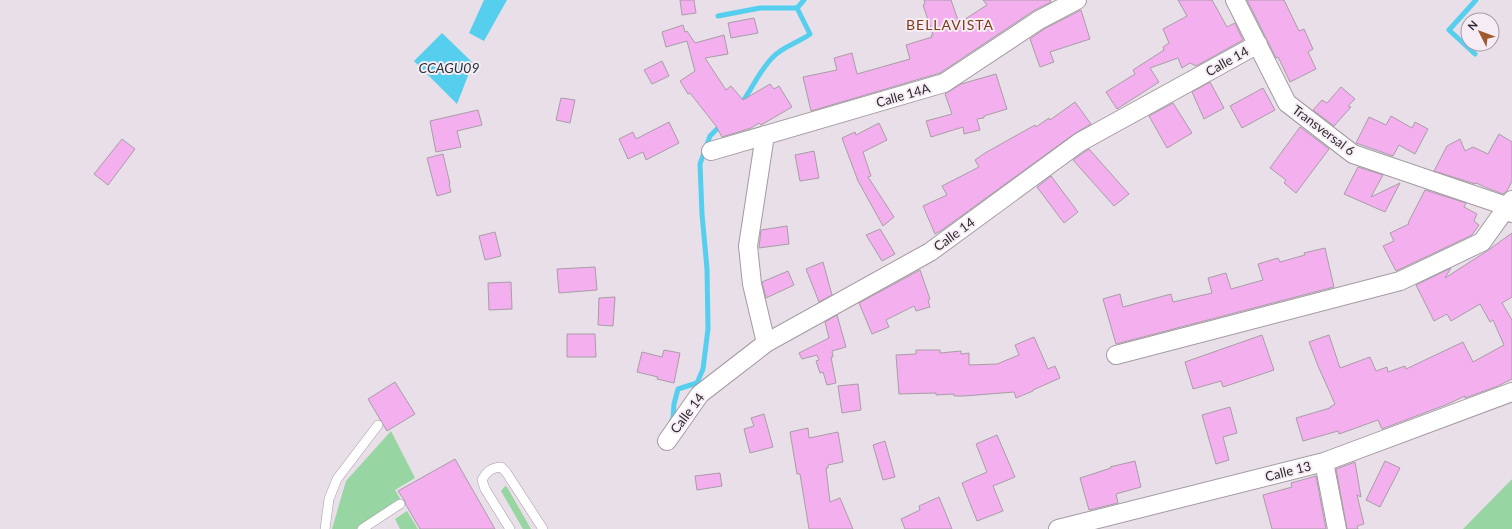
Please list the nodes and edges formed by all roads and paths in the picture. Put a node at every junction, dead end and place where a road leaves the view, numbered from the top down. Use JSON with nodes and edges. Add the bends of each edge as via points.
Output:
{"nodes":[{"id":1,"x":1077,"y":0,"type":"edge"},
{"id":2,"x":1235,"y":0,"type":"edge"},
{"id":3,"x":1258,"y":44,"type":"junction"},
{"id":4,"x":765,"y":135,"type":"junction"},
{"id":5,"x":711,"y":151,"type":"dead end"},
{"id":6,"x":1511,"y":207,"type":"edge"},
{"id":7,"x":766,"y":342,"type":"junction"},
{"id":8,"x":1116,"y":355,"type":"dead end"},
{"id":9,"x":1512,"y":392,"type":"edge"},
{"id":10,"x":378,"y":425,"type":"dead end"},
{"id":11,"x":667,"y":441,"type":"dead end"},
{"id":12,"x":1324,"y":462,"type":"junction"},
{"id":13,"x":400,"y":504,"type":"dead end"},
{"id":14,"x":325,"y":529,"type":"edge"},
{"id":15,"x":362,"y":529,"type":"edge"},
{"id":16,"x":510,"y":529,"type":"edge"},
{"id":17,"x":543,"y":529,"type":"edge"},
{"id":18,"x":1058,"y":529,"type":"edge"},
{"id":19,"x":1336,"y":529,"type":"edge"}],
"edges":[{"from":1,"to":4,"type":"street","name":"Calle 14A","via":[[1039,20],[944,83]]},
{"from":2,"to":3,"type":"street","name":"Transversal 6"},
{"from":3,"to":6,"type":"street","name":"Transversal 6","via":[[1288,103],[1352,154]]},
{"from":3,"to":7,"type":"street","name":"Calle 14","via":[[1080,142],[930,252]]},
{"from":4,"to":5,"type":"street","name":"Calle 14A"},
{"from":4,"to":7,"type":"street","via":[[748,246],[752,284]]},
{"from":6,"to":8,"type":"street","via":[[1482,242],[1400,281]]},
{"from":7,"to":11,"type":"street","name":"Calle 14","via":[[700,394]]},
{"from":9,"to":12,"type":"street","name":"Calle 13"},
{"from":10,"to":14,"type":"lane","via":[[337,479],[329,499]]},
{"from":12,"to":18,"type":"street","name":"Calle 13"},
{"from":12,"to":19,"type":"street"},
{"from":13,"to":15,"type":"lane"},
{"from":16,"to":17,"type":"lane","via":[[482,480],[486,472],[493,468],[501,467],[506,472]]}]}
